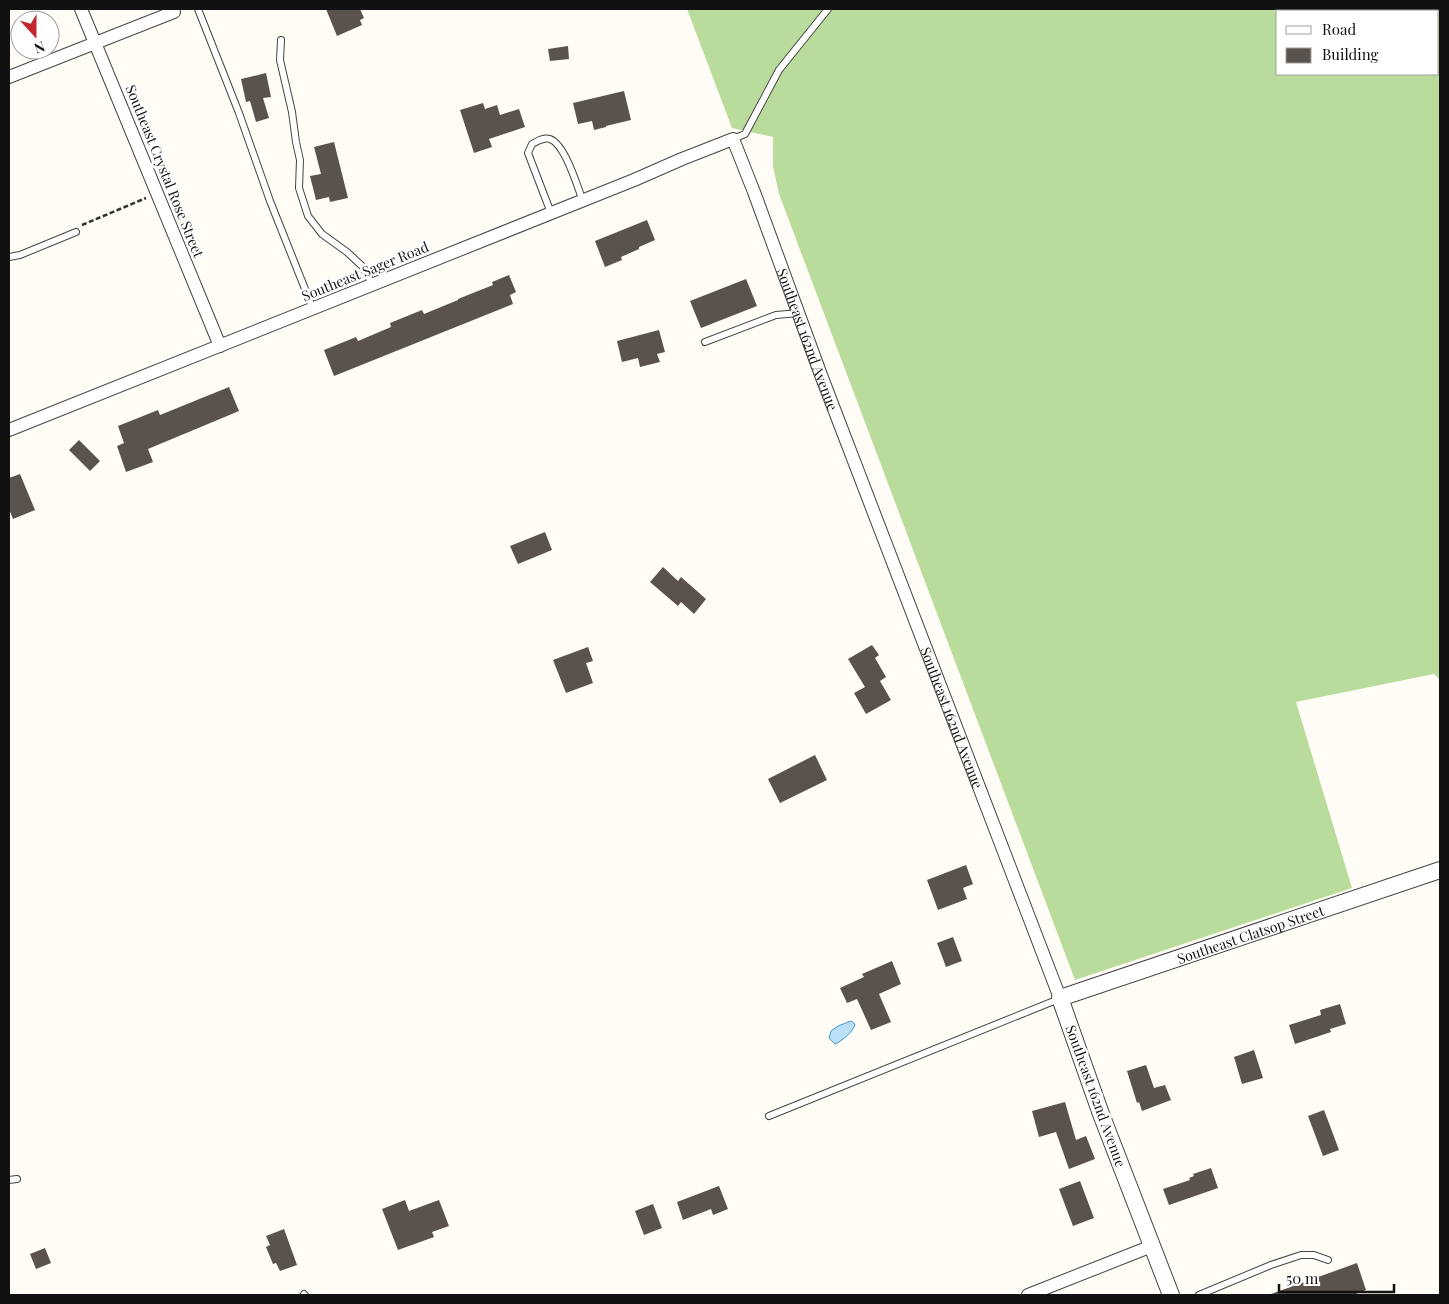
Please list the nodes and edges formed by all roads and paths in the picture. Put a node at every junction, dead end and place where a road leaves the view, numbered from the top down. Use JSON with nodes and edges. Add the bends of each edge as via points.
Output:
{"nodes":[{"id":1,"x":81,"y":9,"type":"edge"},
{"id":2,"x":198,"y":9,"type":"edge"},
{"id":3,"x":828,"y":9,"type":"edge"},
{"id":4,"x":174,"y":12,"type":"dead end"},
{"id":5,"x":281,"y":40,"type":"dead end"},
{"id":6,"x":95,"y":43,"type":"junction"},
{"id":7,"x":9,"y":77,"type":"edge"},
{"id":8,"x":733,"y":139,"type":"junction"},
{"id":9,"x":157,"y":193,"type":"junction"},
{"id":10,"x":582,"y":201,"type":"junction"},
{"id":11,"x":551,"y":213,"type":"junction"},
{"id":12,"x":76,"y":232,"type":"joint"},
{"id":13,"x":9,"y":257,"type":"edge"},
{"id":14,"x":373,"y":285,"type":"junction"},
{"id":15,"x":312,"y":309,"type":"junction"},
{"id":16,"x":799,"y":313,"type":"junction"},
{"id":17,"x":705,"y":342,"type":"dead end"},
{"id":18,"x":220,"y":346,"type":"junction"},
{"id":19,"x":9,"y":430,"type":"edge"},
{"id":20,"x":1440,"y":870,"type":"edge"},
{"id":21,"x":1060,"y":998,"type":"junction"},
{"id":22,"x":769,"y":1116,"type":"dead end"},
{"id":23,"x":17,"y":1179,"type":"dead end"},
{"id":24,"x":9,"y":1180,"type":"edge"},
{"id":25,"x":1152,"y":1246,"type":"junction"},
{"id":26,"x":1328,"y":1260,"type":"dead end"},
{"id":27,"x":1028,"y":1295,"type":"edge"},
{"id":28,"x":1171,"y":1295,"type":"edge"},
{"id":29,"x":1199,"y":1295,"type":"edge"}],
"edges":[{"from":1,"to":6,"type":"street","name":"Southeast Crystal Rose Street"},
{"from":2,"to":15,"type":"lane"},
{"from":3,"to":8,"type":"lane","via":[[779,70],[745,134]]},
{"from":4,"to":6,"type":"street"},
{"from":5,"to":14,"type":"lane","via":[[280,60],[300,160],[300,188],[308,216],[322,234],[362,266]]},
{"from":6,"to":7,"type":"street"},
{"from":6,"to":9,"type":"street","name":"Southeast Crystal Rose Street"},
{"from":8,"to":10,"type":"street","name":"Southeast Sager Road"},
{"from":8,"to":16,"type":"street","name":"Southeast 162nd Avenue"},
{"from":9,"to":12,"type":"path","via":[[83,225]]},
{"from":9,"to":18,"type":"street","name":"Southeast Crystal Rose Street"},
{"from":10,"to":11,"type":"street","name":"Southeast Sager Road"},
{"from":10,"to":11,"type":"lane","via":[[561,148],[551,139],[541,139],[532,144],[528,153]]},
{"from":11,"to":14,"type":"street","name":"Southeast Sager Road"},
{"from":12,"to":13,"type":"lane"},
{"from":14,"to":15,"type":"street","name":"Southeast Sager Road"},
{"from":15,"to":18,"type":"street","name":"Southeast Sager Road"},
{"from":16,"to":17,"type":"lane","via":[[776,315]]},
{"from":16,"to":21,"type":"street","name":"Southeast 162nd Avenue"},
{"from":18,"to":19,"type":"street","name":"Southeast Sager Road"},
{"from":20,"to":21,"type":"street","name":"Southeast Clatsop Street"},
{"from":21,"to":22,"type":"lane"},
{"from":21,"to":25,"type":"street","name":"Southeast 162nd Avenue"},
{"from":23,"to":24,"type":"lane"},
{"from":25,"to":27,"type":"street"},
{"from":25,"to":28,"type":"street","name":"Southeast 162nd Avenue"},
{"from":26,"to":29,"type":"lane","via":[[1301,1255]]}]}
